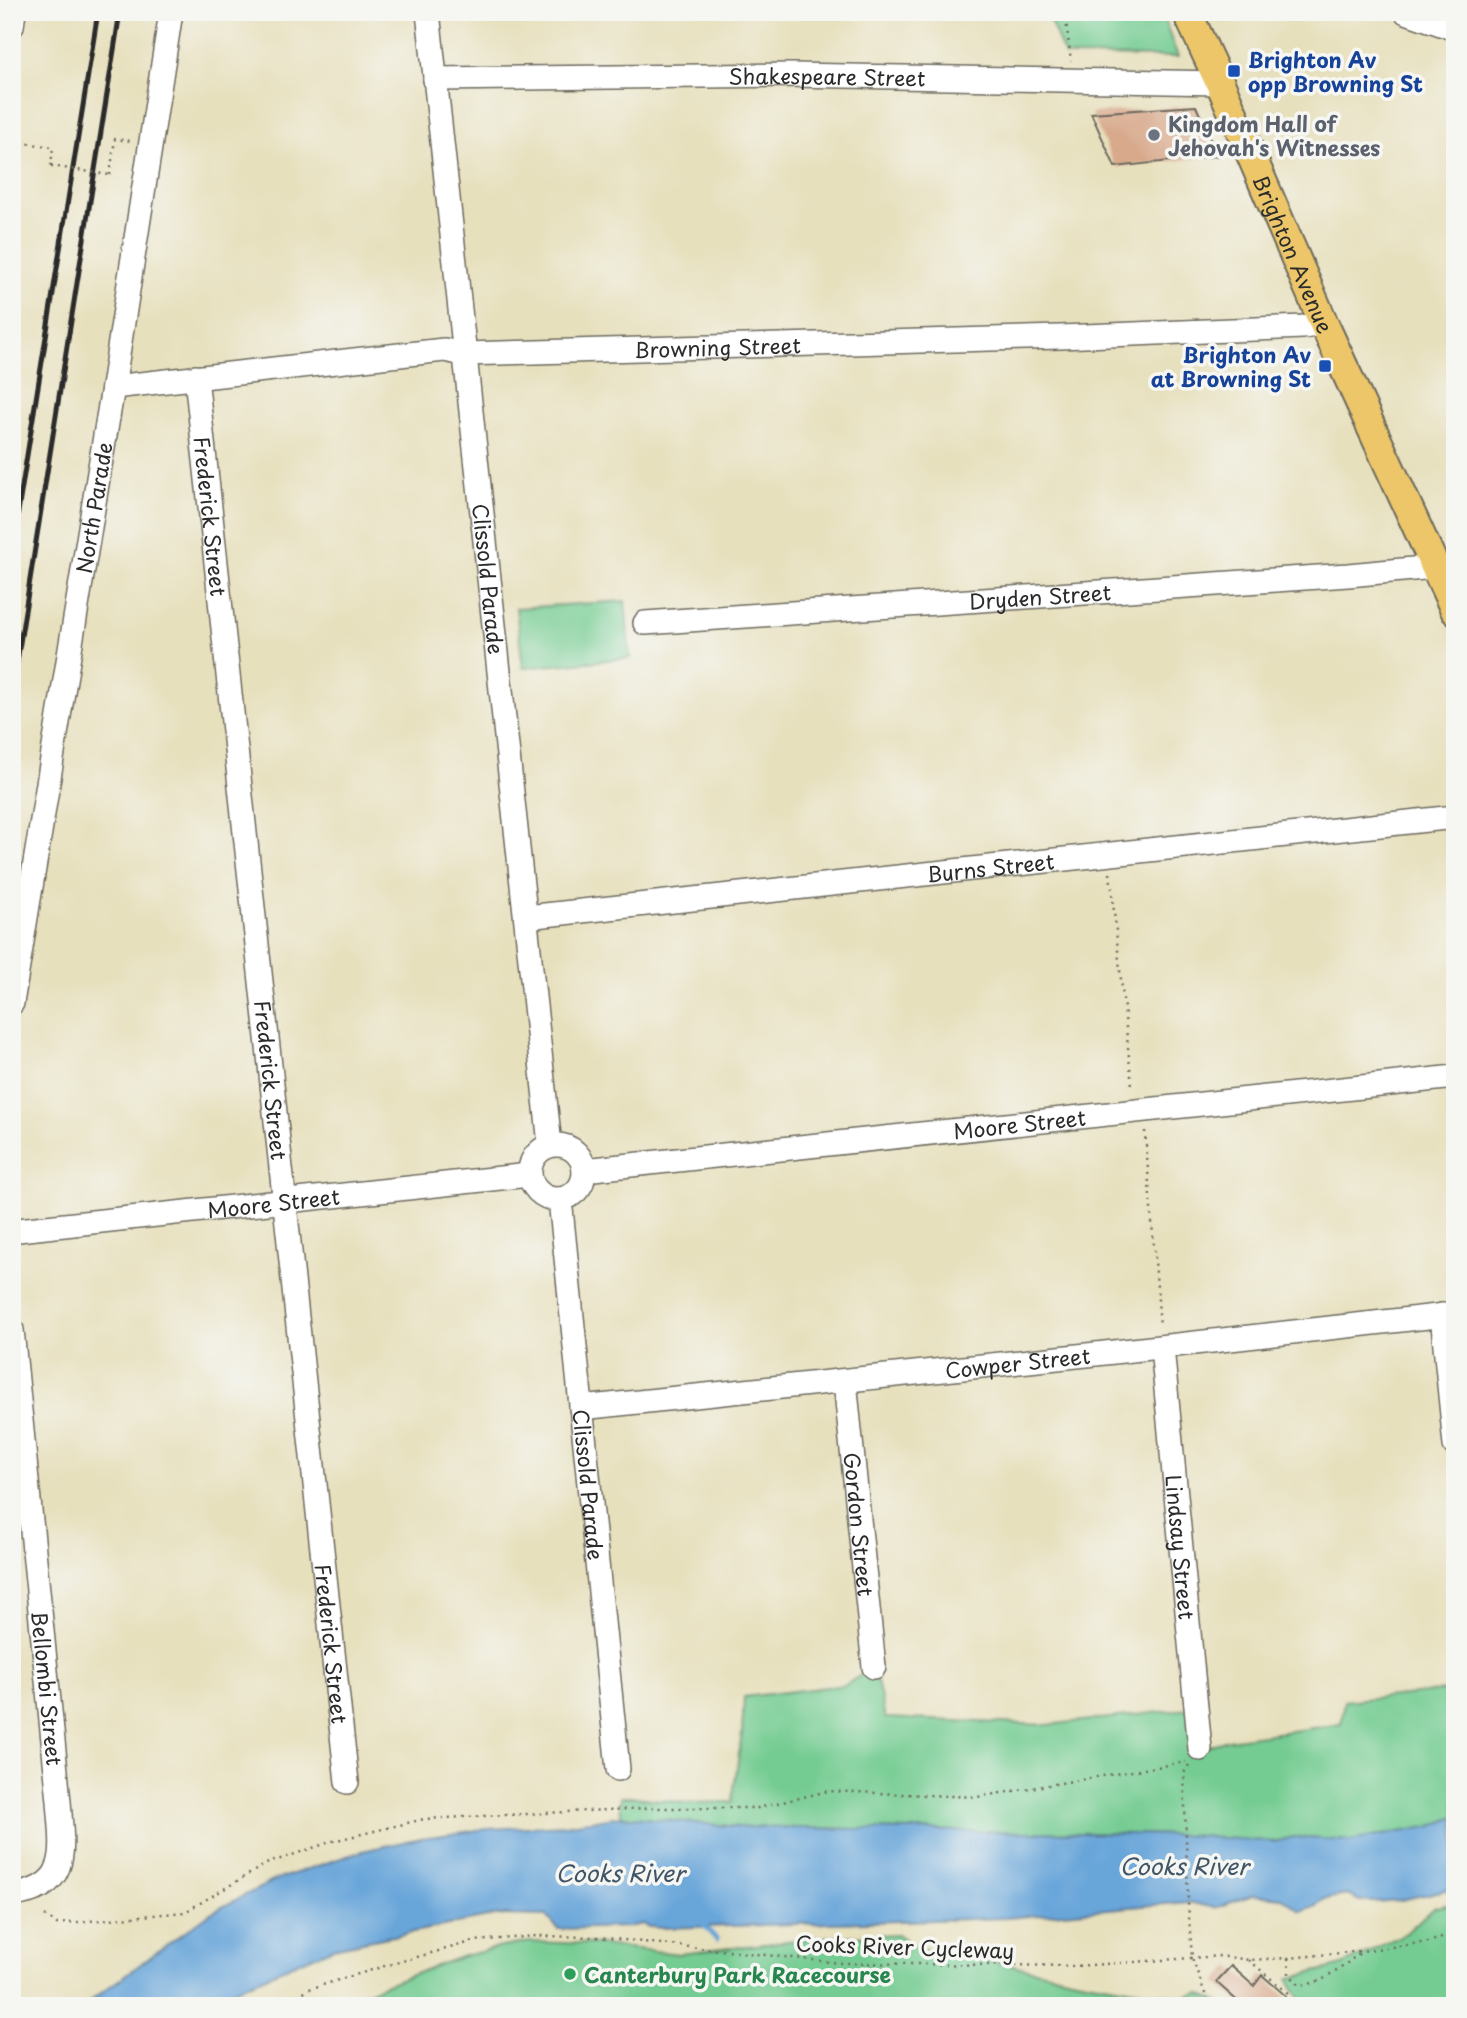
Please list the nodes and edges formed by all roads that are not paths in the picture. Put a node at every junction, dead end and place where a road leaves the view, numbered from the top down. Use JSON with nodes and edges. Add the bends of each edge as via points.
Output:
{"nodes":[{"id":1,"x":14,"y":12,"type":"edge"},
{"id":2,"x":171,"y":12,"type":"edge"},
{"id":3,"x":428,"y":12,"type":"edge"},
{"id":4,"x":1187,"y":12,"type":"edge"},
{"id":5,"x":1406,"y":12,"type":"edge"},
{"id":6,"x":12,"y":26,"type":"edge"},
{"id":7,"x":1455,"y":29,"type":"edge"},
{"id":8,"x":435,"y":79,"type":"junction"},
{"id":9,"x":1220,"y":83,"type":"junction"},
{"id":10,"x":1324,"y":324,"type":"junction"},
{"id":11,"x":464,"y":354,"type":"junction"},
{"id":12,"x":196,"y":377,"type":"junction"},
{"id":13,"x":113,"y":387,"type":"junction"},
{"id":14,"x":1435,"y":567,"type":"junction"},
{"id":15,"x":1455,"y":610,"type":"edge"},
{"id":16,"x":645,"y":623,"type":"dead end"},
{"id":17,"x":1455,"y":817,"type":"edge"},
{"id":18,"x":526,"y":917,"type":"junction"},
{"id":19,"x":12,"y":1003,"type":"edge"},
{"id":20,"x":1455,"y":1077,"type":"edge"},
{"id":21,"x":550,"y":1145,"type":"junction"},
{"id":22,"x":584,"y":1170,"type":"junction"},
{"id":23,"x":529,"y":1175,"type":"junction"},
{"id":24,"x":560,"y":1199,"type":"junction"},
{"id":25,"x":284,"y":1201,"type":"junction"},
{"id":26,"x":14,"y":1230,"type":"edge"},
{"id":27,"x":1448,"y":1315,"type":"edge"},
{"id":28,"x":12,"y":1330,"type":"edge"},
{"id":29,"x":1162,"y":1347,"type":"junction"},
{"id":30,"x":845,"y":1381,"type":"junction"},
{"id":31,"x":581,"y":1408,"type":"junction"},
{"id":32,"x":1455,"y":1445,"type":"edge"},
{"id":33,"x":874,"y":1667,"type":"dead end"},
{"id":34,"x":1200,"y":1749,"type":"dead end"},
{"id":35,"x":618,"y":1769,"type":"dead end"},
{"id":36,"x":347,"y":1783,"type":"dead end"},
{"id":37,"x":12,"y":1895,"type":"edge"}],
"edges":[{"from":1,"to":6,"type":"street"},
{"from":2,"to":13,"type":"street","name":"North Parade"},
{"from":3,"to":8,"type":"street","name":"Clissold Parade"},
{"from":4,"to":9,"type":"main road","name":"Brighton Avenue"},
{"from":5,"to":7,"type":"street"},
{"from":8,"to":9,"type":"street","name":"Shakespeare Street","via":[[792,75]]},
{"from":8,"to":11,"type":"street","name":"Clissold Parade"},
{"from":9,"to":10,"type":"main road","name":"Brighton Avenue"},
{"from":10,"to":11,"type":"street","name":"Browning Street","via":[[1060,337]]},
{"from":10,"to":14,"type":"main road","name":"Brighton Avenue"},
{"from":11,"to":12,"type":"street","name":"Browning Street","via":[[444,350]]},
{"from":11,"to":18,"type":"street","name":"Clissold Parade"},
{"from":12,"to":13,"type":"street","name":"Browning Street"},
{"from":12,"to":25,"type":"street","name":"Frederick Street"},
{"from":13,"to":19,"type":"street","name":"North Parade"},
{"from":14,"to":15,"type":"main road","name":"Brighton Avenue"},
{"from":14,"to":16,"type":"street","name":"Dryden Street"},
{"from":17,"to":18,"type":"street","name":"Burns Street"},
{"from":18,"to":21,"type":"street","name":"Clissold Parade"},
{"from":20,"to":22,"type":"street","name":"Moore Street"},
{"from":21,"to":22,"type":"street","via":[[576,1152]]},
{"from":21,"to":23,"type":"street","via":[[535,1155]]},
{"from":22,"to":24,"type":"street","via":[[575,1192]]},
{"from":23,"to":24,"type":"street","via":[[541,1194]]},
{"from":23,"to":25,"type":"street","name":"Moore Street"},
{"from":24,"to":31,"type":"street","name":"Clissold Parade"},
{"from":25,"to":26,"type":"street","name":"Moore Street"},
{"from":25,"to":36,"type":"street","name":"Frederick Street"},
{"from":27,"to":29,"type":"street","name":"Cowper Street"},
{"from":27,"to":32,"type":"street"},
{"from":28,"to":37,"type":"street","name":"Bellombi Street","via":[[62,1851],[52,1878],[35,1891]]},
{"from":29,"to":30,"type":"street","name":"Cowper Street"},
{"from":29,"to":34,"type":"street","name":"Lindsay Street"},
{"from":30,"to":31,"type":"street","name":"Cowper Street"},
{"from":30,"to":33,"type":"street","name":"Gordon Street"},
{"from":31,"to":35,"type":"street","name":"Clissold Parade"}]}
